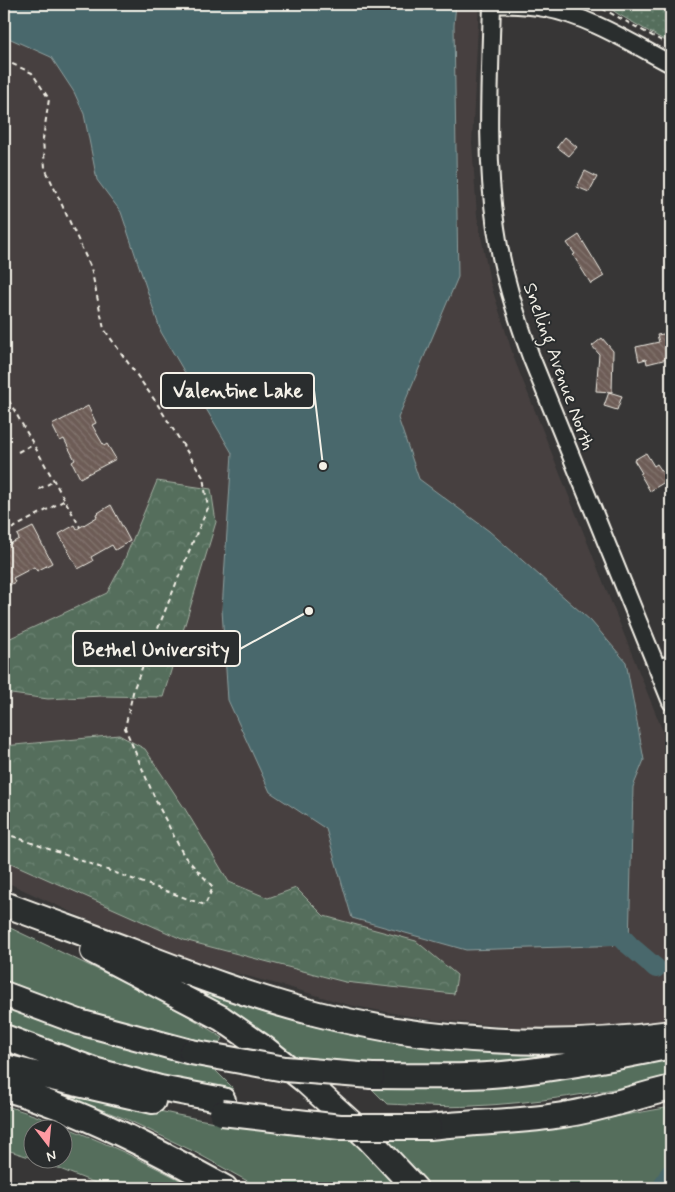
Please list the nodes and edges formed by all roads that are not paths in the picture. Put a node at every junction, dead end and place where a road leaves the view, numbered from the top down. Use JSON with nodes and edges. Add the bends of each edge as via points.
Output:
{"nodes":[{"id":1,"x":493,"y":4,"type":"edge"},
{"id":2,"x":671,"y":64,"type":"edge"},
{"id":3,"x":664,"y":665,"type":"edge"},
{"id":4,"x":671,"y":702,"type":"edge"},
{"id":5,"x":4,"y":905,"type":"edge"},
{"id":6,"x":4,"y":994,"type":"edge"},
{"id":7,"x":671,"y":1033,"type":"edge"},
{"id":8,"x":4,"y":1037,"type":"edge"},
{"id":9,"x":671,"y":1046,"type":"edge"},
{"id":10,"x":4,"y":1067,"type":"edge"},
{"id":11,"x":4,"y":1088,"type":"edge"},
{"id":12,"x":662,"y":1091,"type":"edge"},
{"id":13,"x":222,"y":1107,"type":"junction"},
{"id":14,"x":224,"y":1188,"type":"edge"},
{"id":15,"x":415,"y":1188,"type":"edge"}],
"edges":[{"from":1,"to":2,"type":"street","via":[[544,8],[573,16]]},
{"from":1,"to":3,"type":"street","name":"Snelling Avenue North","via":[[489,149],[496,229],[512,304],[531,357]]},
{"from":3,"to":4,"type":"street","name":"Snelling Avenue North"},
{"from":5,"to":7,"type":"highway","via":[[226,987],[355,1023],[497,1040],[597,1040]]},
{"from":5,"to":15,"type":"highway","via":[[222,1018],[304,1080],[368,1138]]},
{"from":6,"to":9,"type":"highway","bridge":true,"via":[[79,1022],[191,1052],[285,1069],[372,1076],[512,1073],[583,1064]]},
{"from":8,"to":13,"type":"highway","via":[[94,1070]]},
{"from":10,"to":13,"type":"highway","via":[[123,1095]]},
{"from":11,"to":14,"type":"highway","via":[[71,1111],[151,1148]]},
{"from":12,"to":13,"type":"highway","bridge":true,"via":[[603,1108],[532,1120],[340,1127]]}]}
